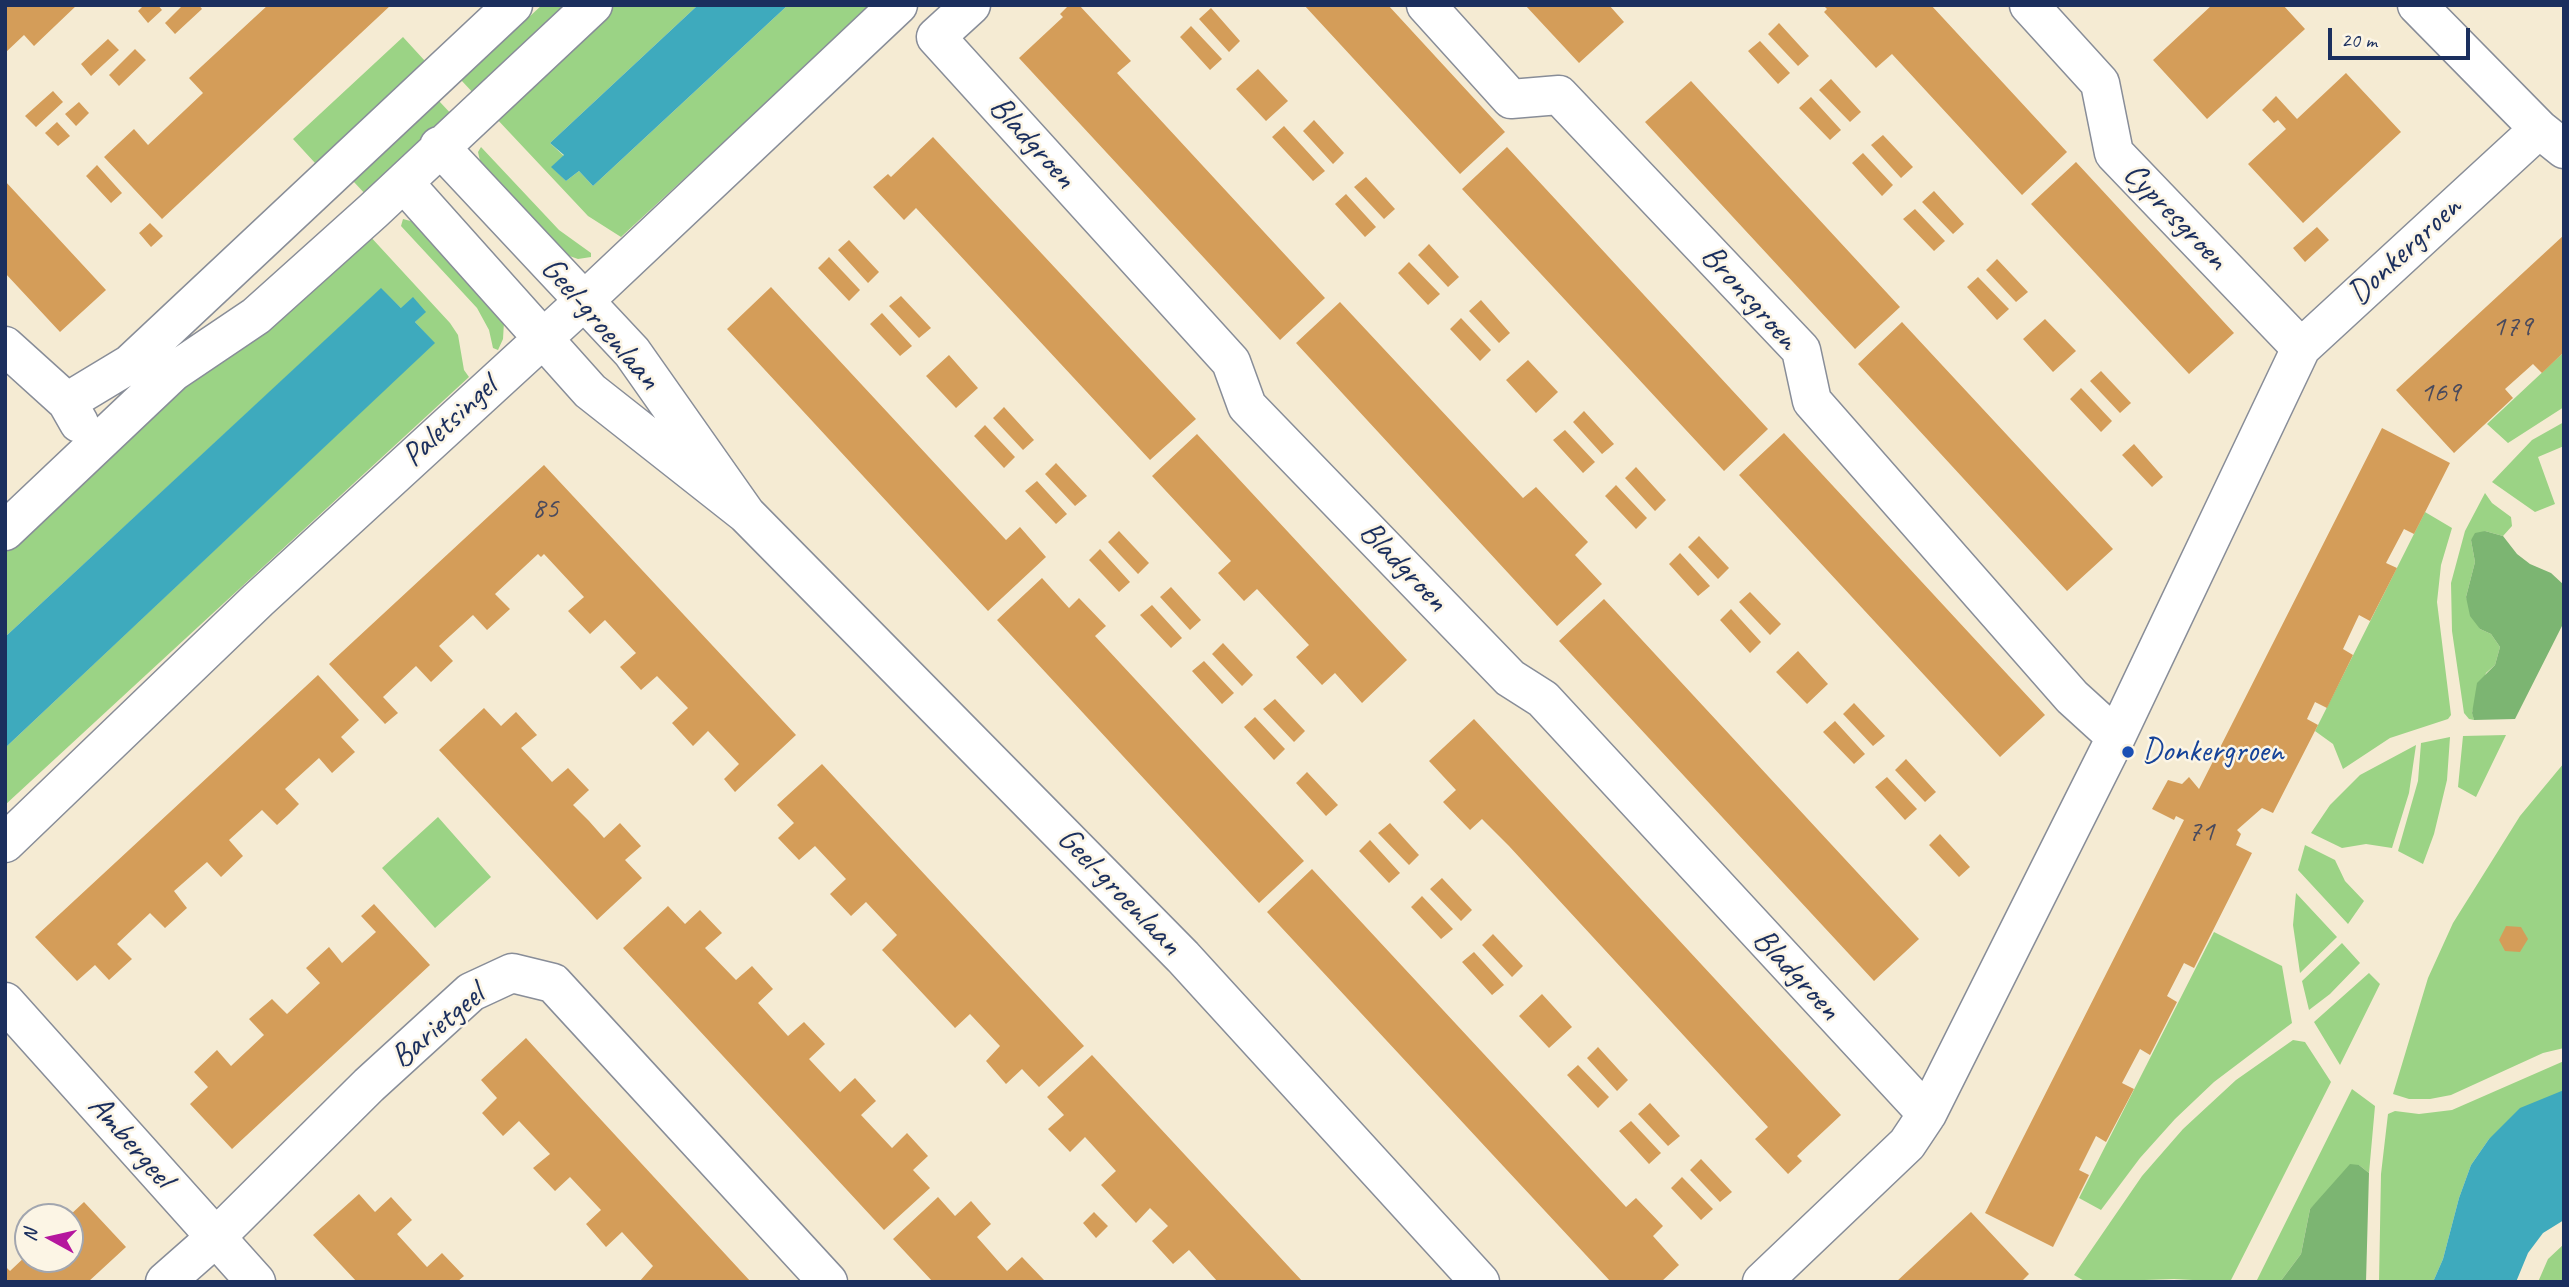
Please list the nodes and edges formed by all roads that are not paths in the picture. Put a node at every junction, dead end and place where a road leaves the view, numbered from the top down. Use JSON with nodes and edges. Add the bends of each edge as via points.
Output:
{"nodes":[{"id":1,"x":513,"y":5,"type":"edge"},
{"id":2,"x":593,"y":5,"type":"edge"},
{"id":3,"x":898,"y":5,"type":"edge"},
{"id":4,"x":971,"y":5,"type":"edge"},
{"id":5,"x":1426,"y":5,"type":"edge"},
{"id":6,"x":2029,"y":5,"type":"edge"},
{"id":7,"x":2417,"y":5,"type":"edge"},
{"id":8,"x":2551,"y":139,"type":"edge"},
{"id":9,"x":439,"y":146,"type":"junction"},
{"id":10,"x":404,"y":183,"type":"junction"},
{"id":11,"x":584,"y":301,"type":"junction"},
{"id":12,"x":544,"y":336,"type":"junction"},
{"id":13,"x":5,"y":345,"type":"edge"},
{"id":14,"x":2301,"y":348,"type":"junction"},
{"id":15,"x":67,"y":402,"type":"junction"},
{"id":16,"x":95,"y":449,"type":"junction"},
{"id":17,"x":746,"y":514,"type":"junction"},
{"id":18,"x":5,"y":531,"type":"edge"},
{"id":19,"x":2116,"y":737,"type":"junction"},
{"id":20,"x":5,"y":843,"type":"edge"},
{"id":21,"x":5,"y":1002,"type":"edge"},
{"id":22,"x":1927,"y":1114,"type":"junction"},
{"id":23,"x":215,"y":1238,"type":"junction"},
{"id":24,"x":165,"y":1282,"type":"edge"},
{"id":25,"x":256,"y":1282,"type":"edge"},
{"id":26,"x":828,"y":1282,"type":"edge"},
{"id":27,"x":1480,"y":1282,"type":"edge"},
{"id":28,"x":1762,"y":1282,"type":"edge"}],
"edges":[{"from":1,"to":15,"type":"street","via":[[130,364]]},
{"from":2,"to":9,"type":"street"},
{"from":3,"to":11,"type":"street","name":"Paletsingel"},
{"from":4,"to":22,"type":"street","name":"Bladgroen","via":[[936,37],[1231,362],[1247,406],[1510,678],[1543,699]]},
{"from":5,"to":19,"type":"street","name":"Bronsgroen","via":[[1511,99],[1559,95],[1801,351],[1812,401],[2072,697]]},
{"from":6,"to":14,"type":"street","name":"Cypresgroen","via":[[2100,83],[2114,153]]},
{"from":7,"to":8,"type":"street"},
{"from":8,"to":14,"type":"street","name":"Donkergroen"},
{"from":9,"to":10,"type":"street"},
{"from":9,"to":11,"type":"street","name":"Geel-groenlaan"},
{"from":10,"to":12,"type":"street","name":"Geel-groenlaan"},
{"from":10,"to":16,"type":"street","via":[[256,316],[173,372]]},
{"from":11,"to":12,"type":"street","name":"Paletsingel"},
{"from":11,"to":17,"type":"street","name":"Geel-groenlaan","via":[[632,352]]},
{"from":12,"to":17,"type":"street","name":"Geel-groenlaan","via":[[590,391]]},
{"from":12,"to":20,"type":"street","name":"Paletsingel","via":[[258,600]]},
{"from":13,"to":15,"type":"street"},
{"from":14,"to":19,"type":"street","name":"Donkergroen"},
{"from":15,"to":16,"type":"street"},
{"from":16,"to":18,"type":"street"},
{"from":17,"to":27,"type":"street","name":"Geel-groenlaan","via":[[1183,957]]},
{"from":19,"to":22,"type":"street","name":"Donkergroen"},
{"from":21,"to":23,"type":"street","name":"Ambergeel"},
{"from":22,"to":28,"type":"street","name":"Donkergroen","via":[[1907,1143]]},
{"from":23,"to":24,"type":"street","name":"Barietgeel"},
{"from":23,"to":25,"type":"street","name":"Ambergeel"},
{"from":23,"to":26,"type":"street","name":"Barietgeel","via":[[369,1085],[471,992],[512,973],[553,983]]}]}
